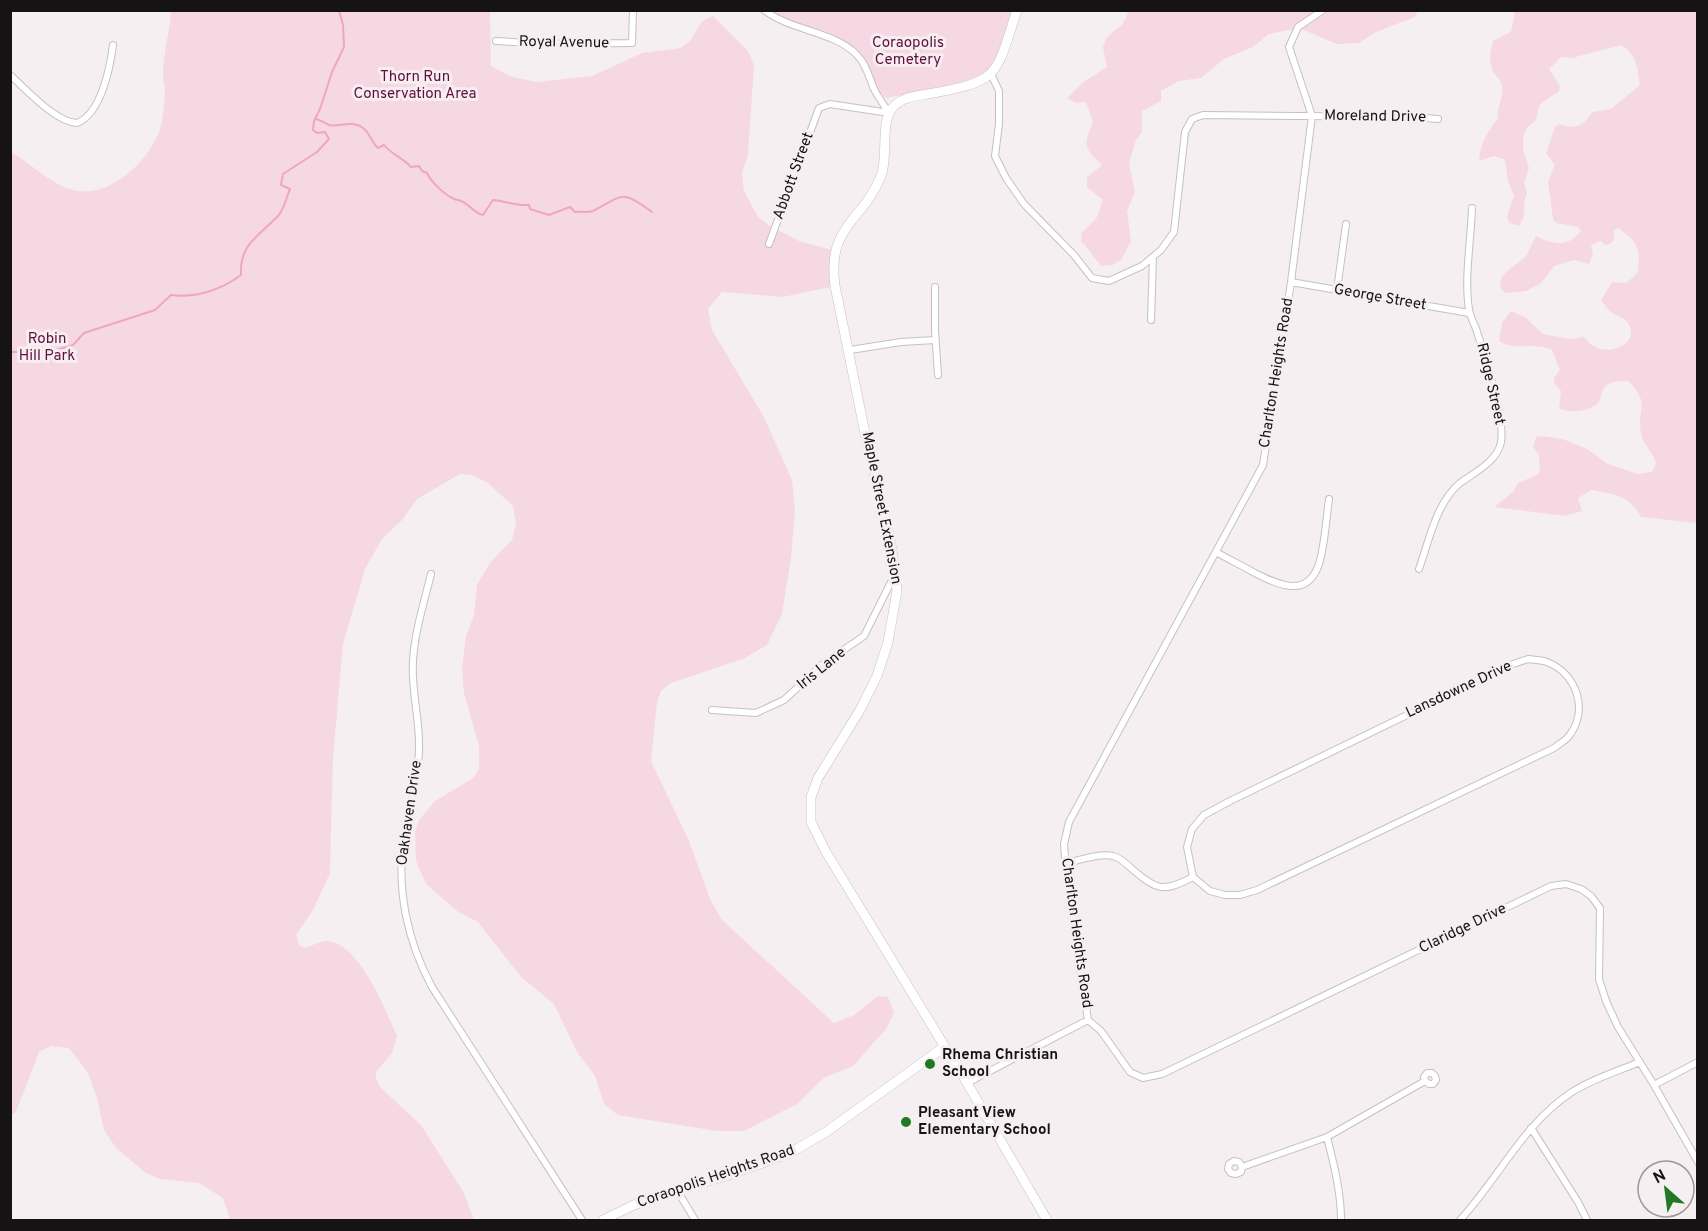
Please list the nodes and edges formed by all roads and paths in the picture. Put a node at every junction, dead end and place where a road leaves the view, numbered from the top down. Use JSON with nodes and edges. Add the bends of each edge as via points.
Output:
{"nodes":[{"id":1,"x":633,"y":10,"type":"edge"},
{"id":2,"x":764,"y":10,"type":"edge"},
{"id":3,"x":1017,"y":10,"type":"edge"},
{"id":4,"x":1323,"y":10,"type":"edge"},
{"id":5,"x":496,"y":41,"type":"dead end"},
{"id":6,"x":112,"y":45,"type":"dead end"},
{"id":7,"x":991,"y":74,"type":"junction"},
{"id":8,"x":10,"y":75,"type":"edge"},
{"id":9,"x":889,"y":113,"type":"junction"},
{"id":10,"x":1312,"y":116,"type":"junction"},
{"id":11,"x":1438,"y":119,"type":"dead end"},
{"id":12,"x":1472,"y":208,"type":"dead end"},
{"id":13,"x":1346,"y":224,"type":"dead end"},
{"id":14,"x":770,"y":244,"type":"dead end"},
{"id":15,"x":1153,"y":257,"type":"junction"},
{"id":16,"x":1291,"y":282,"type":"junction"},
{"id":17,"x":935,"y":287,"type":"dead end"},
{"id":18,"x":1337,"y":291,"type":"junction"},
{"id":19,"x":1469,"y":313,"type":"junction"},
{"id":20,"x":1151,"y":320,"type":"dead end"},
{"id":21,"x":935,"y":340,"type":"junction"},
{"id":22,"x":850,"y":350,"type":"junction"},
{"id":23,"x":938,"y":375,"type":"dead end"},
{"id":24,"x":1329,"y":499,"type":"dead end"},
{"id":25,"x":1216,"y":552,"type":"junction"},
{"id":26,"x":1419,"y":569,"type":"dead end"},
{"id":27,"x":896,"y":573,"type":"junction"},
{"id":28,"x":431,"y":574,"type":"dead end"},
{"id":29,"x":712,"y":710,"type":"dead end"},
{"id":30,"x":1067,"y":862,"type":"junction"},
{"id":31,"x":1193,"y":877,"type":"junction"},
{"id":32,"x":1088,"y":1020,"type":"junction"},
{"id":33,"x":945,"y":1047,"type":"junction"},
{"id":34,"x":1640,"y":1062,"type":"junction"},
{"id":35,"x":1698,"y":1062,"type":"edge"},
{"id":36,"x":1425,"y":1081,"type":"dead end"},
{"id":37,"x":967,"y":1083,"type":"junction"},
{"id":38,"x":1654,"y":1085,"type":"junction"},
{"id":39,"x":1531,"y":1128,"type":"junction"},
{"id":40,"x":1327,"y":1137,"type":"junction"},
{"id":41,"x":1698,"y":1162,"type":"edge"},
{"id":42,"x":1242,"y":1167,"type":"dead end"},
{"id":43,"x":677,"y":1190,"type":"junction"},
{"id":44,"x":582,"y":1221,"type":"edge"},
{"id":45,"x":603,"y":1221,"type":"edge"},
{"id":46,"x":695,"y":1221,"type":"edge"},
{"id":47,"x":1047,"y":1221,"type":"edge"},
{"id":48,"x":1341,"y":1221,"type":"edge"},
{"id":49,"x":1460,"y":1221,"type":"edge"},
{"id":50,"x":1587,"y":1221,"type":"edge"}],
"edges":[{"from":1,"to":5,"type":"street","name":"Royal Avenue","via":[[632,43]]},
{"from":2,"to":9,"type":"street","via":[[856,55]]},
{"from":3,"to":7,"type":"street","via":[[1002,57]]},
{"from":4,"to":10,"type":"street","via":[[1298,27],[1289,47]]},
{"from":6,"to":8,"type":"street","via":[[104,88],[86,119],[77,123],[53,112]]},
{"from":7,"to":9,"type":"street","via":[[963,87],[906,99]]},
{"from":7,"to":15,"type":"street","via":[[999,91],[994,156],[1024,204],[1092,278],[1108,281]]},
{"from":9,"to":14,"type":"street","name":"Abbott Street","via":[[830,104],[819,108]]},
{"from":9,"to":22,"type":"street","name":"Maple Street Extension","via":[[882,174],[842,233],[833,260]]},
{"from":10,"to":11,"type":"street","name":"Moreland Drive"},
{"from":10,"to":15,"type":"street","via":[[1192,119],[1185,132],[1174,232]]},
{"from":10,"to":16,"type":"street","name":"Charlton Heights Road"},
{"from":12,"to":19,"type":"street","name":"Ridge Street"},
{"from":13,"to":18,"type":"street"},
{"from":15,"to":20,"type":"street"},
{"from":16,"to":18,"type":"street","name":"George Street"},
{"from":16,"to":25,"type":"street","name":"Charlton Heights Road","via":[[1263,465]]},
{"from":17,"to":21,"type":"street"},
{"from":18,"to":19,"type":"street","name":"George Street"},
{"from":19,"to":26,"type":"street","name":"Ridge Street","via":[[1502,421],[1501,444],[1479,472],[1447,498]]},
{"from":21,"to":22,"type":"street"},
{"from":21,"to":23,"type":"street"},
{"from":22,"to":27,"type":"street","name":"Maple Street Extension"},
{"from":24,"to":25,"type":"street","via":[[1319,562],[1306,584],[1279,585]]},
{"from":25,"to":30,"type":"street","name":"Charlton Heights Road","via":[[1069,822],[1064,844]]},
{"from":27,"to":29,"type":"street","name":"Iris Lane","via":[[864,636],[823,664],[784,700],[756,713]]},
{"from":27,"to":33,"type":"street","name":"Maple Street Extension","via":[[897,602],[882,664],[860,710],[814,786],[811,816],[816,835]]},
{"from":28,"to":44,"type":"street","name":"Oakhaven Drive","via":[[417,630],[412,675],[419,748],[401,865],[405,912],[418,959],[432,987]]},
{"from":30,"to":31,"type":"street","via":[[1112,856],[1160,888],[1174,887]]},
{"from":30,"to":32,"type":"street","name":"Charlton Heights Road"},
{"from":31,"to":31,"type":"street","name":"Lansdowne Drive","via":[[1210,891],[1226,895],[1257,890],[1554,748],[1577,723],[1580,706],[1575,686],[1562,670],[1546,661],[1528,659],[1230,801],[1204,815],[1192,830],[1187,847]]},
{"from":32,"to":34,"type":"street","name":"Claridge Drive","via":[[1101,1031],[1130,1072],[1143,1078],[1162,1074],[1551,886],[1566,884],[1581,889],[1600,909],[1599,979],[1618,1027]]},
{"from":32,"to":37,"type":"street","name":"Charlton Heights Road"},
{"from":33,"to":37,"type":"street","name":"Maple Street Extension"},
{"from":33,"to":43,"type":"street","name":"Coraopolis Heights Road","via":[[790,1153]]},
{"from":34,"to":38,"type":"street","name":"Claridge Drive"},
{"from":34,"to":39,"type":"street","via":[[1575,1090]]},
{"from":35,"to":38,"type":"street"},
{"from":36,"to":40,"type":"street"},
{"from":37,"to":47,"type":"street","name":"Maple Street Extension"},
{"from":38,"to":41,"type":"street","name":"Claridge Drive"},
{"from":39,"to":49,"type":"street"},
{"from":39,"to":50,"type":"street"},
{"from":40,"to":42,"type":"street"},
{"from":40,"to":48,"type":"street","via":[[1341,1201]]},
{"from":43,"to":45,"type":"street","name":"Coraopolis Heights Road"},
{"from":43,"to":46,"type":"street"}]}
